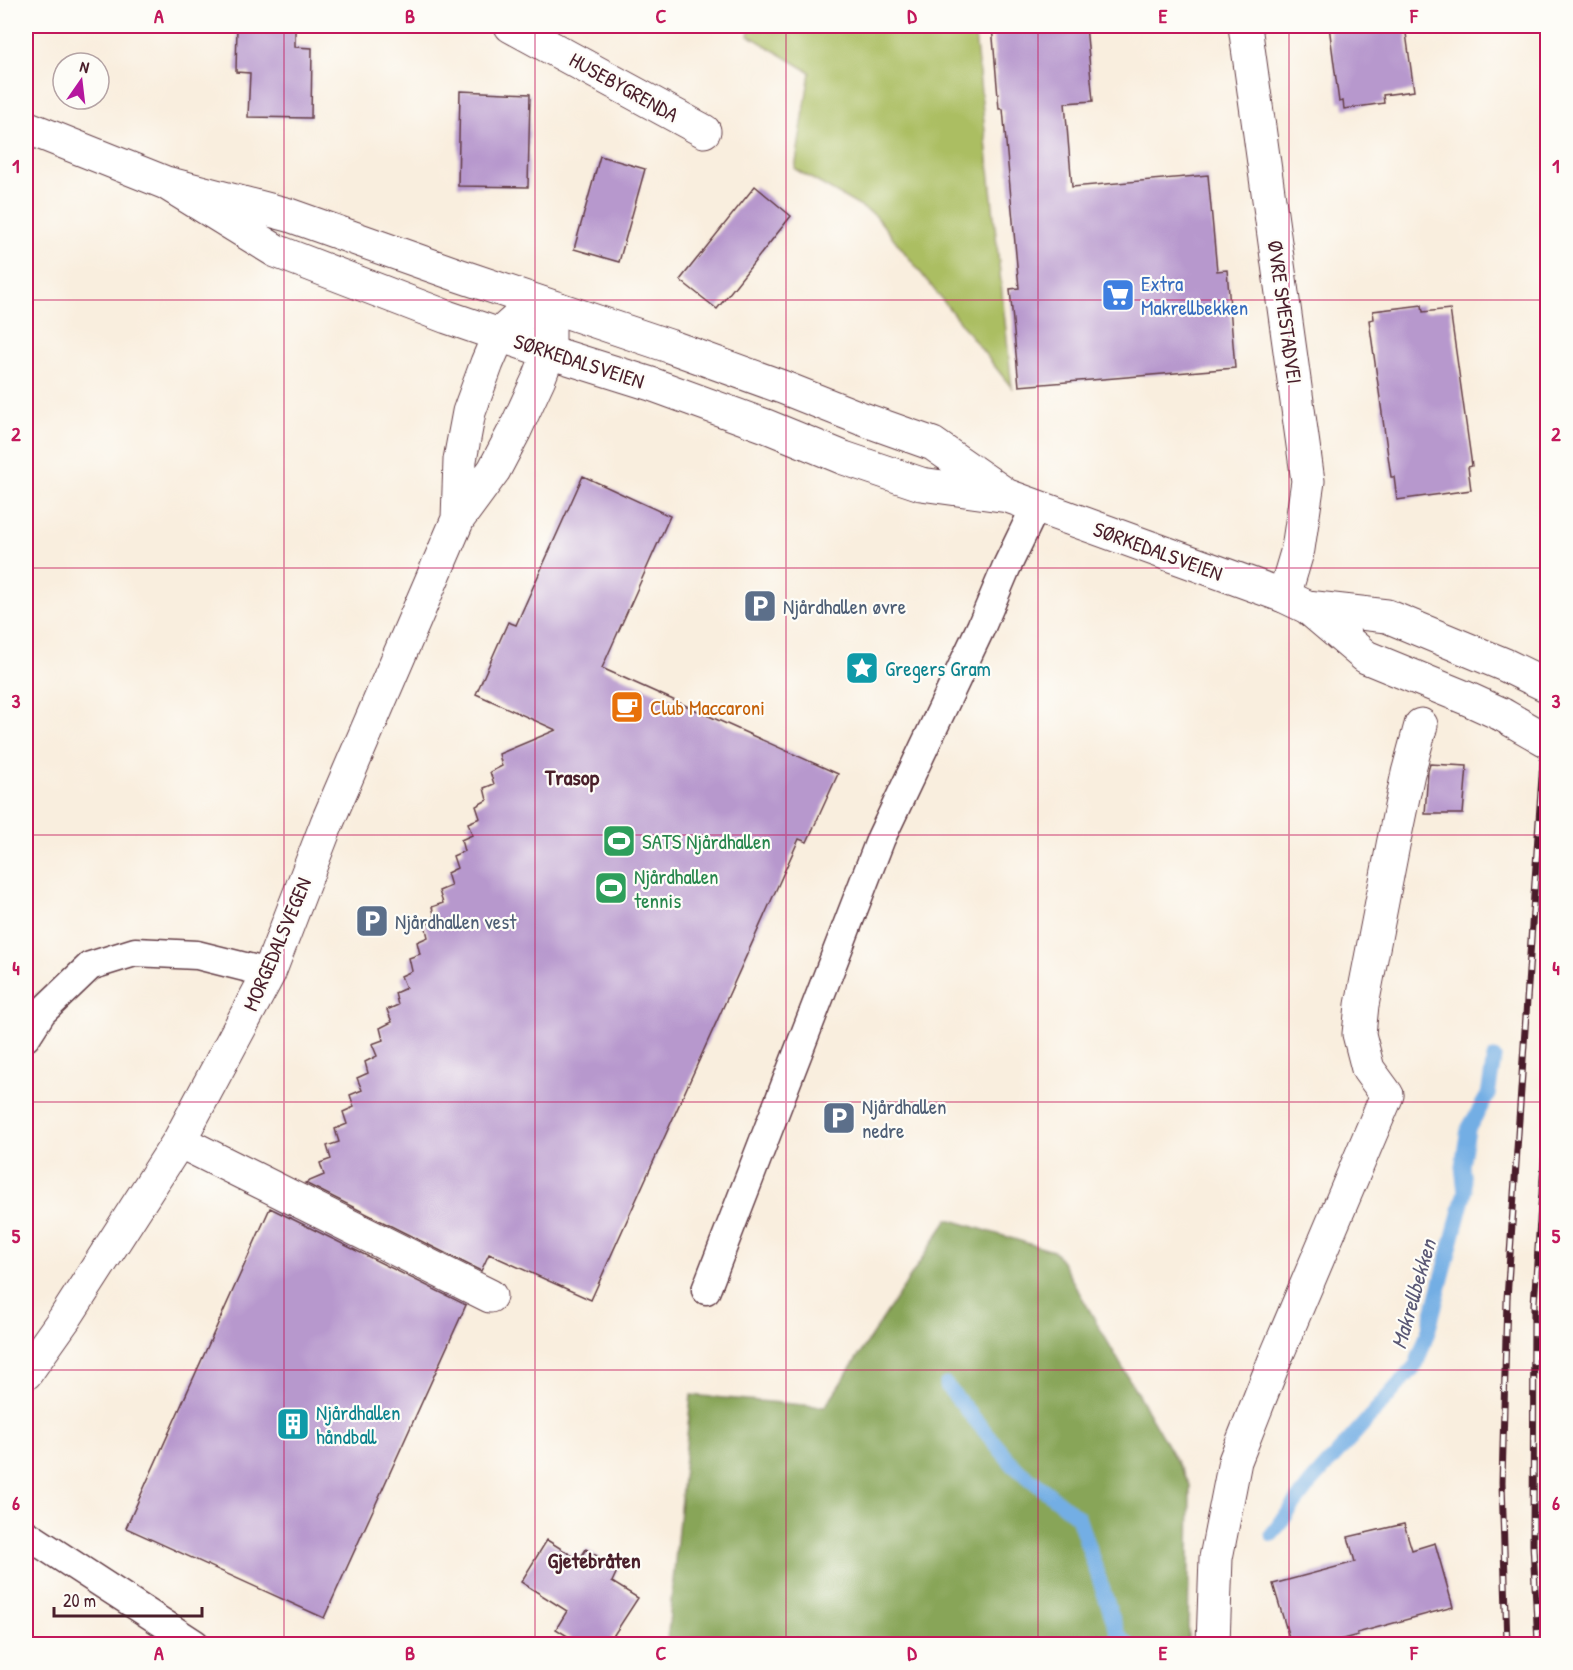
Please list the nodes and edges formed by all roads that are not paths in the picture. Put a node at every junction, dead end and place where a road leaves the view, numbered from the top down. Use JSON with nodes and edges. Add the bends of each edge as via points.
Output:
{"nodes":[{"id":1,"x":512,"y":26,"type":"edge"},
{"id":2,"x":1245,"y":26,"type":"edge"},
{"id":3,"x":26,"y":127,"type":"edge"},
{"id":4,"x":704,"y":131,"type":"dead end"},
{"id":5,"x":166,"y":183,"type":"junction"},
{"id":6,"x":540,"y":303,"type":"junction"},
{"id":7,"x":499,"y":335,"type":"junction"},
{"id":8,"x":549,"y":352,"type":"junction"},
{"id":9,"x":1022,"y":501,"type":"junction"},
{"id":10,"x":458,"y":519,"type":"junction"},
{"id":11,"x":1295,"y":602,"type":"junction"},
{"id":12,"x":1548,"y":686,"type":"edge"},
{"id":13,"x":1421,"y":725,"type":"dead end"},
{"id":14,"x":1548,"y":741,"type":"edge"},
{"id":15,"x":269,"y":973,"type":"junction"},
{"id":16,"x":26,"y":1037,"type":"edge"},
{"id":17,"x":179,"y":1141,"type":"junction"},
{"id":18,"x":706,"y":1290,"type":"dead end"},
{"id":19,"x":489,"y":1296,"type":"dead end"},
{"id":20,"x":26,"y":1373,"type":"edge"},
{"id":21,"x":26,"y":1534,"type":"edge"},
{"id":22,"x":195,"y":1644,"type":"edge"},
{"id":23,"x":1213,"y":1644,"type":"edge"}],
"edges":[{"from":1,"to":4,"type":"street","name":"HUSEBYGRENDA"},
{"from":2,"to":11,"type":"street","name":"ØVRE SMESTADVEI","via":[[1308,481]]},
{"from":3,"to":5,"type":"street","name":"SØRKEDALSVEIEN"},
{"from":5,"to":6,"type":"street","name":"SØRKEDALSVEIEN","via":[[289,214]]},
{"from":5,"to":7,"type":"street","name":"SØRKEDALSVEIEN","via":[[276,251]]},
{"from":6,"to":7,"type":"street","name":"MORGEDALSVEGEN"},
{"from":6,"to":8,"type":"street","name":"MORGEDALSVEGEN","via":[[549,329]]},
{"from":6,"to":9,"type":"street","name":"SØRKEDALSVEIEN","via":[[669,346],[933,444]]},
{"from":7,"to":8,"type":"street","name":"SØRKEDALSVEIEN"},
{"from":7,"to":10,"type":"street","name":"MORGEDALSVEGEN","via":[[469,412],[460,460]]},
{"from":8,"to":9,"type":"street","name":"SØRKEDALSVEIEN","via":[[651,384],[921,484]]},
{"from":8,"to":10,"type":"street","name":"MORGEDALSVEGEN","via":[[494,470]]},
{"from":9,"to":11,"type":"street","name":"SØRKEDALSVEIEN"},
{"from":9,"to":18,"type":"lane","via":[[981,627],[881,838]]},
{"from":10,"to":15,"type":"street","name":"MORGEDALSVEGEN","via":[[327,823]]},
{"from":11,"to":12,"type":"street","name":"SØRKEDALSVEIEN","via":[[1387,616]]},
{"from":11,"to":14,"type":"street","name":"SØRKEDALSVEIEN","bridge":true,"via":[[1366,657],[1501,714]]},
{"from":13,"to":23,"type":"street","via":[[1393,845],[1359,1034],[1368,1069],[1387,1095],[1235,1461],[1216,1558]]},
{"from":15,"to":16,"type":"lane","via":[[197,955],[135,952],[90,966],[42,1012]]},
{"from":15,"to":17,"type":"street","name":"MORGEDALSVEGEN"},
{"from":17,"to":19,"type":"street"},
{"from":17,"to":20,"type":"street","name":"MORGEDALSVEGEN"},
{"from":21,"to":22,"type":"lane"}]}
